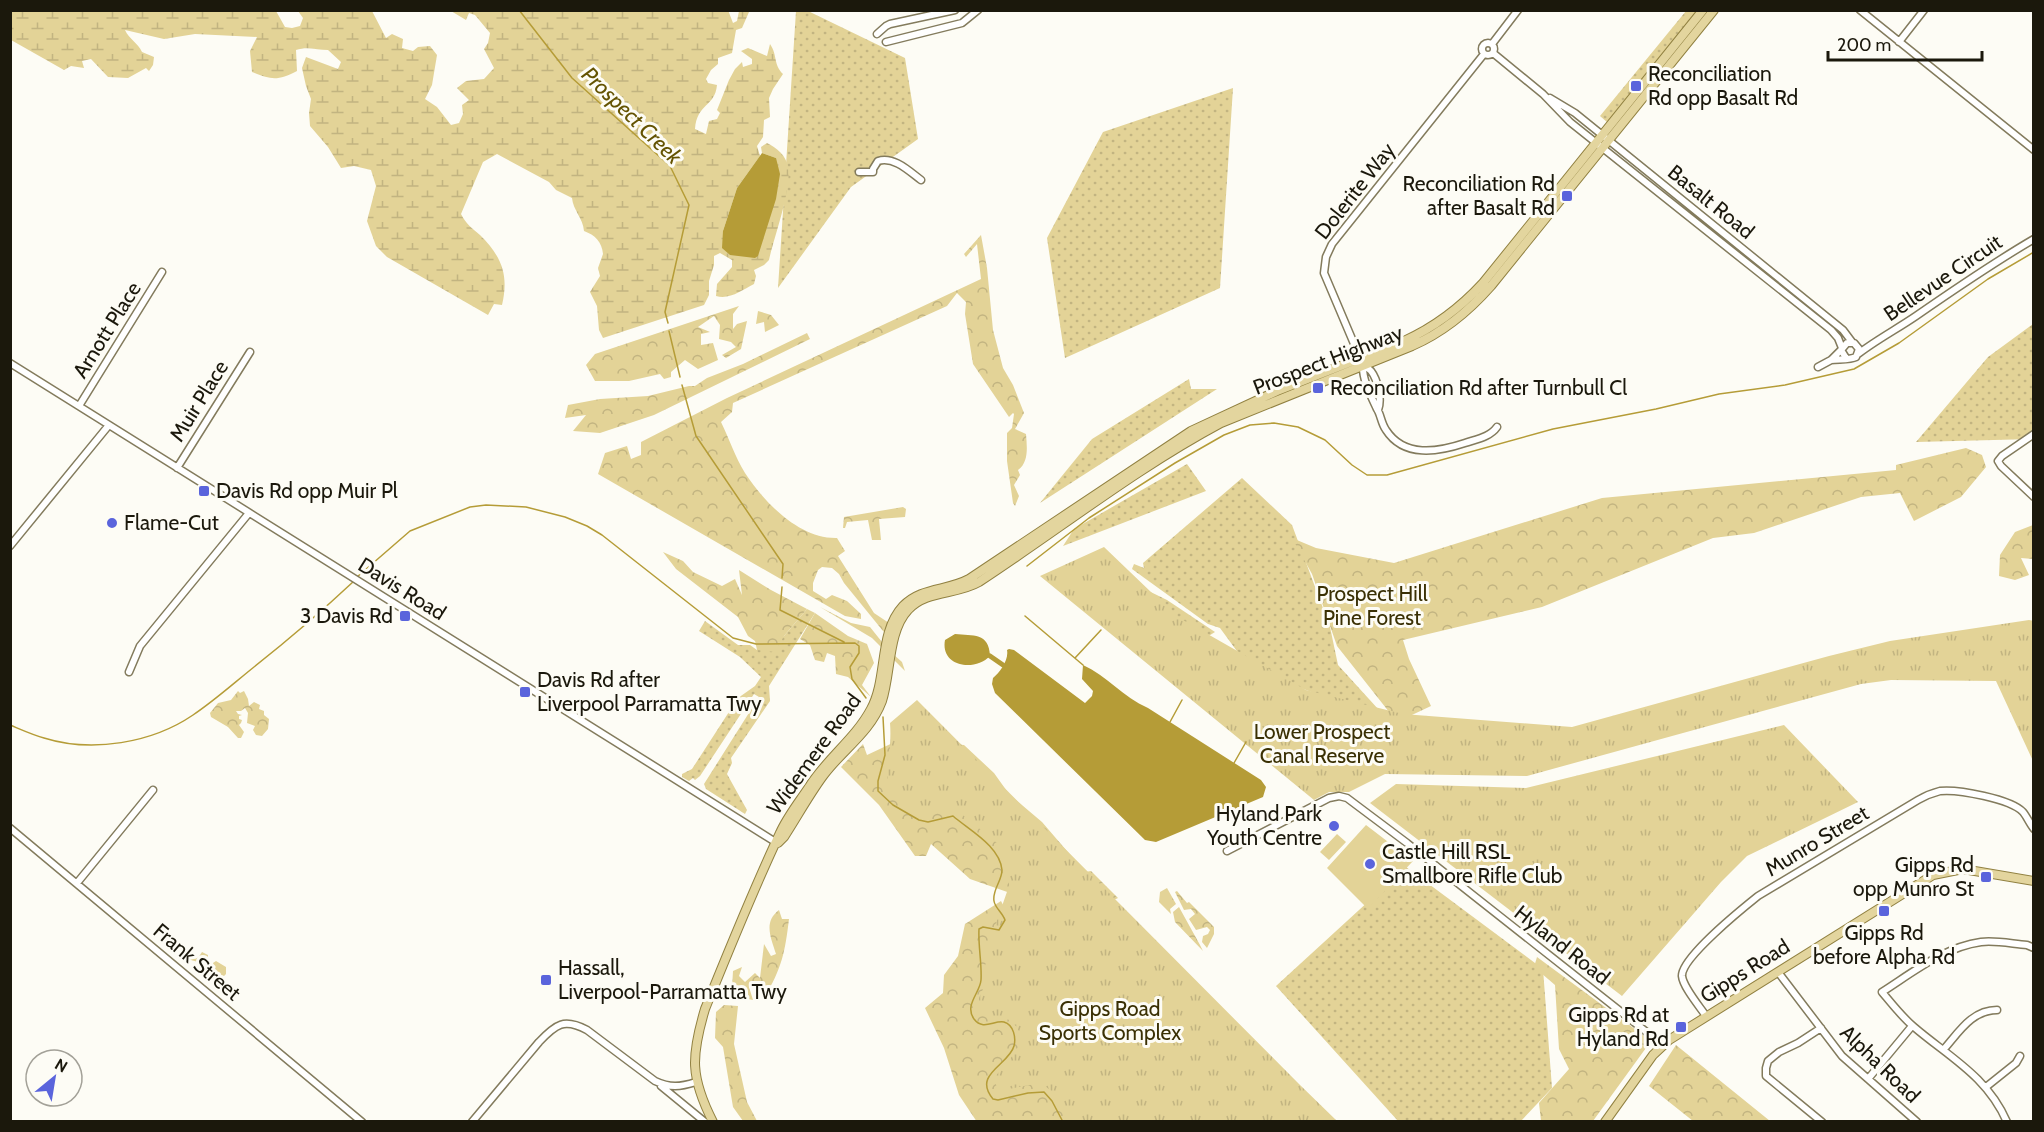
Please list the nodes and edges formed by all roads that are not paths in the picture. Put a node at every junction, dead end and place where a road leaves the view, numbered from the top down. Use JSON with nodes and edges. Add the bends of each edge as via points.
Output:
{"nodes":[{"id":1,"x":955,"y":10,"type":"edge"},
{"id":2,"x":978,"y":10,"type":"edge"},
{"id":3,"x":1518,"y":10,"type":"edge"},
{"id":4,"x":1703,"y":10,"type":"edge"},
{"id":5,"x":1714,"y":10,"type":"edge"},
{"id":6,"x":1860,"y":10,"type":"edge"},
{"id":7,"x":1924,"y":10,"type":"edge"},
{"id":8,"x":877,"y":34,"type":"dead end"},
{"id":9,"x":886,"y":42,"type":"dead end"},
{"id":10,"x":1899,"y":42,"type":"junction"},
{"id":11,"x":1492,"y":44,"type":"junction"},
{"id":12,"x":1492,"y":53,"type":"junction"},
{"id":13,"x":1484,"y":54,"type":"junction"},
{"id":14,"x":1543,"y":94,"type":"junction"},
{"id":15,"x":1606,"y":138,"type":"junction"},
{"id":16,"x":1600,"y":145,"type":"junction"},
{"id":17,"x":2034,"y":150,"type":"edge"},
{"id":18,"x":859,"y":172,"type":"dead end"},
{"id":19,"x":921,"y":180,"type":"dead end"},
{"id":20,"x":1694,"y":215,"type":"junction"},
{"id":21,"x":2034,"y":239,"type":"edge"},
{"id":22,"x":162,"y":272,"type":"dead end"},
{"id":23,"x":1853,"y":342,"type":"junction"},
{"id":24,"x":1870,"y":344,"type":"junction"},
{"id":25,"x":1842,"y":349,"type":"junction"},
{"id":26,"x":250,"y":352,"type":"dead end"},
{"id":27,"x":1858,"y":354,"type":"junction"},
{"id":28,"x":1846,"y":358,"type":"junction"},
{"id":29,"x":1831,"y":360,"type":"junction"},
{"id":30,"x":1361,"y":362,"type":"junction"},
{"id":31,"x":10,"y":363,"type":"edge"},
{"id":32,"x":1818,"y":367,"type":"dead end"},
{"id":33,"x":79,"y":406,"type":"junction"},
{"id":34,"x":109,"y":425,"type":"junction"},
{"id":35,"x":1497,"y":427,"type":"dead end"},
{"id":36,"x":2034,"y":434,"type":"edge"},
{"id":37,"x":177,"y":468,"type":"junction"},
{"id":38,"x":2034,"y":497,"type":"edge"},
{"id":39,"x":249,"y":513,"type":"junction"},
{"id":40,"x":10,"y":546,"type":"edge"},
{"id":41,"x":889,"y":651,"type":"joint"},
{"id":42,"x":129,"y":672,"type":"dead end"},
{"id":43,"x":153,"y":790,"type":"dead end"},
{"id":44,"x":10,"y":828,"type":"edge"},
{"id":45,"x":2034,"y":829,"type":"edge"},
{"id":46,"x":777,"y":843,"type":"junction"},
{"id":47,"x":1227,"y":851,"type":"dead end"},
{"id":48,"x":2034,"y":881,"type":"edge"},
{"id":49,"x":77,"y":883,"type":"junction"},
{"id":50,"x":2034,"y":948,"type":"edge"},
{"id":51,"x":1778,"y":972,"type":"junction"},
{"id":52,"x":1997,"y":1010,"type":"dead end"},
{"id":53,"x":1706,"y":1016,"type":"junction"},
{"id":54,"x":1912,"y":1026,"type":"junction"},
{"id":55,"x":1821,"y":1028,"type":"junction"},
{"id":56,"x":1663,"y":1045,"type":"junction"},
{"id":57,"x":1944,"y":1049,"type":"junction"},
{"id":58,"x":2020,"y":1056,"type":"dead end"},
{"id":59,"x":1868,"y":1079,"type":"junction"},
{"id":60,"x":655,"y":1081,"type":"junction"},
{"id":61,"x":696,"y":1082,"type":"junction"},
{"id":62,"x":1986,"y":1087,"type":"junction"},
{"id":63,"x":362,"y":1122,"type":"edge"},
{"id":64,"x":472,"y":1122,"type":"edge"},
{"id":65,"x":705,"y":1122,"type":"edge"},
{"id":66,"x":713,"y":1122,"type":"edge"},
{"id":67,"x":1605,"y":1122,"type":"edge"},
{"id":68,"x":1822,"y":1122,"type":"edge"},
{"id":69,"x":1917,"y":1122,"type":"edge"},
{"id":70,"x":2007,"y":1122,"type":"edge"}],
"edges":[{"from":1,"to":8,"type":"street","via":[[886,26]]},
{"from":2,"to":9,"type":"street","via":[[962,23]]},
{"from":3,"to":11,"type":"street"},
{"from":4,"to":15,"type":"main road","name":"Prospect Highway"},
{"from":5,"to":15,"type":"main road","name":"Prospect Highway"},
{"from":6,"to":10,"type":"street"},
{"from":7,"to":10,"type":"street"},
{"from":10,"to":17,"type":"street"},
{"from":11,"to":12,"type":"street"},
{"from":11,"to":13,"type":"street","via":[[1484,44]]},
{"from":12,"to":13,"type":"street"},
{"from":12,"to":14,"type":"street","name":"Basalt Road"},
{"from":13,"to":30,"type":"street","name":"Dolerite Way","via":[[1332,244],[1326,257],[1324,273]]},
{"from":14,"to":15,"type":"street","name":"Basalt Road"},
{"from":14,"to":16,"type":"street","name":"Basalt Road"},
{"from":15,"to":16,"type":"main road","name":"Prospect Highway"},
{"from":15,"to":20,"type":"street","name":"Basalt Road"},
{"from":16,"to":20,"type":"street","name":"Basalt Road"},
{"from":16,"to":30,"type":"main road","name":"Prospect Highway","via":[[1469,309],[1424,341]]},
{"from":18,"to":19,"type":"street","via":[[873,172],[883,159],[895,162]]},
{"from":20,"to":23,"type":"street","name":"Basalt Road"},
{"from":20,"to":25,"type":"street","name":"Basalt Road","via":[[1831,330]]},
{"from":21,"to":24,"type":"street","name":"Bellevue Circuit"},
{"from":22,"to":33,"type":"street","name":"Arnott Place"},
{"from":23,"to":24,"type":"street","name":"Bellevue Circuit"},
{"from":23,"to":25,"type":"street","via":[[1847,342]]},
{"from":23,"to":27,"type":"street"},
{"from":24,"to":27,"type":"street","name":"Bellevue Circuit"},
{"from":25,"to":28,"type":"street"},
{"from":25,"to":29,"type":"street"},
{"from":26,"to":37,"type":"street","name":"Muir Place"},
{"from":27,"to":28,"type":"street"},
{"from":28,"to":29,"type":"street"},
{"from":29,"to":32,"type":"street"},
{"from":30,"to":35,"type":"street","name":"Dolerite Way","via":[[1371,371],[1375,382],[1382,423],[1406,447],[1445,450],[1488,436]]},
{"from":30,"to":41,"type":"main road","name":"Prospect Highway","via":[[1221,423],[1138,472],[972,586],[918,602],[899,623]]},
{"from":31,"to":33,"type":"street","name":"Davis Road"},
{"from":33,"to":34,"type":"street","name":"Davis Road"},
{"from":34,"to":37,"type":"street","name":"Davis Road"},
{"from":34,"to":40,"type":"street"},
{"from":36,"to":38,"type":"street","via":[[1998,461]]},
{"from":37,"to":39,"type":"street","name":"Davis Road"},
{"from":39,"to":42,"type":"street","via":[[140,646]]},
{"from":39,"to":46,"type":"street","name":"Davis Road"},
{"from":41,"to":46,"type":"main road","name":"Widemere Road","via":[[873,720],[823,776]]},
{"from":43,"to":49,"type":"street"},
{"from":44,"to":49,"type":"street","name":"Frank Street"},
{"from":45,"to":53,"type":"street","name":"Munro Street","via":[[2023,812],[1989,798],[1943,791],[1918,800],[1758,896],[1710,938],[1684,966],[1682,976]]},
{"from":46,"to":61,"type":"main road","name":"Widemere Road","via":[[705,1009],[694,1050]]},
{"from":47,"to":56,"type":"street","name":"Hyland Road","via":[[1329,798],[1347,798]]},
{"from":48,"to":51,"type":"main road","name":"Gipps Road","via":[[1970,870],[1939,873]]},
{"from":49,"to":63,"type":"street","name":"Frank Street"},
{"from":50,"to":54,"type":"street","via":[[1982,942],[1960,947],[1933,959],[1882,992]]},
{"from":51,"to":53,"type":"main road","name":"Gipps Road"},
{"from":51,"to":55,"type":"street","name":"Alpha Road"},
{"from":52,"to":57,"type":"street","via":[[1971,1018]]},
{"from":53,"to":56,"type":"main road","name":"Gipps Road"},
{"from":54,"to":57,"type":"street"},
{"from":54,"to":59,"type":"street"},
{"from":55,"to":59,"type":"street","name":"Alpha Road","via":[[1842,1056]]},
{"from":55,"to":68,"type":"street","via":[[1779,1052],[1766,1068],[1767,1076]]},
{"from":56,"to":67,"type":"main road","name":"Gipps Road"},
{"from":57,"to":62,"type":"street"},
{"from":58,"to":62,"type":"street"},
{"from":59,"to":69,"type":"street","name":"Alpha Road"},
{"from":60,"to":61,"type":"street","via":[[680,1087]]},
{"from":60,"to":64,"type":"street","via":[[587,1030],[559,1024]]},
{"from":60,"to":65,"type":"street"},
{"from":61,"to":66,"type":"main road","name":"Widemere Road"},
{"from":62,"to":70,"type":"street","via":[[2000,1104]]}]}
